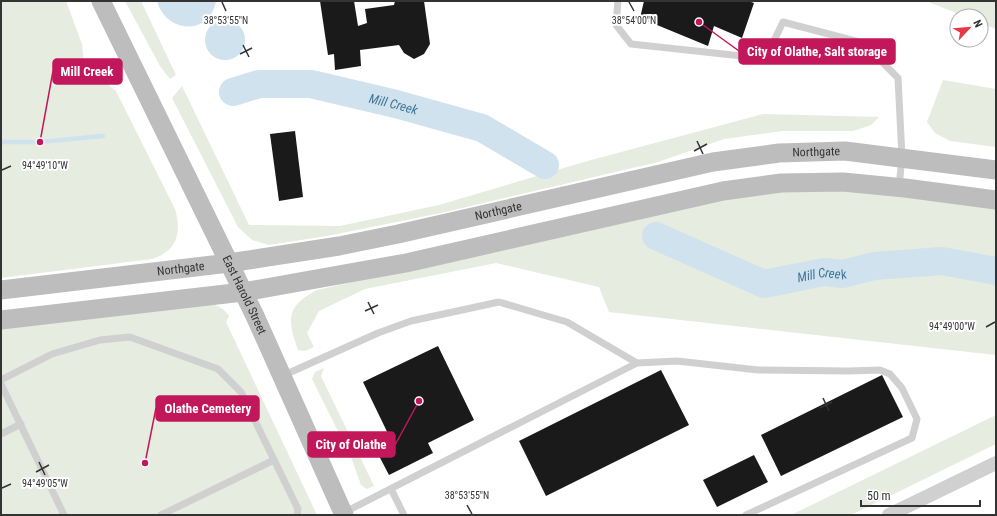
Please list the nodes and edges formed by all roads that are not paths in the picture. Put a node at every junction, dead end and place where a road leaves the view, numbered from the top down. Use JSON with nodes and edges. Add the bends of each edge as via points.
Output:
{"nodes":[{"id":1,"x":101,"y":1,"type":"edge"},
{"id":2,"x":618,"y":1,"type":"edge"},
{"id":3,"x":902,"y":157,"type":"junction"},
{"id":4,"x":996,"y":170,"type":"edge"},
{"id":5,"x":899,"y":188,"type":"junction"},
{"id":6,"x":996,"y":200,"type":"edge"},
{"id":7,"x":229,"y":263,"type":"junction"},
{"id":8,"x":1,"y":290,"type":"edge"},
{"id":9,"x":243,"y":292,"type":"junction"},
{"id":10,"x":1,"y":320,"type":"edge"},
{"id":11,"x":637,"y":362,"type":"junction"},
{"id":12,"x":282,"y":376,"type":"junction"},
{"id":13,"x":1,"y":380,"type":"edge"},
{"id":14,"x":1,"y":384,"type":"edge"},
{"id":15,"x":21,"y":424,"type":"junction"},
{"id":16,"x":1,"y":434,"type":"edge"},
{"id":17,"x":274,"y":460,"type":"junction"},
{"id":18,"x":996,"y":462,"type":"edge"},
{"id":19,"x":391,"y":488,"type":"junction"},
{"id":20,"x":343,"y":514,"type":"edge"},
{"id":21,"x":64,"y":515,"type":"edge"},
{"id":22,"x":161,"y":515,"type":"edge"},
{"id":23,"x":297,"y":515,"type":"edge"},
{"id":24,"x":404,"y":515,"type":"edge"},
{"id":25,"x":746,"y":515,"type":"edge"},
{"id":26,"x":889,"y":515,"type":"edge"}],
"edges":[{"from":1,"to":7,"type":"main road","name":"East Harold Street"},
{"from":2,"to":3,"type":"lane","via":[[616,25],[631,44],[742,56],[772,45],[783,22],[863,43],[898,78]]},
{"from":3,"to":4,"type":"main road","name":"Northgate"},
{"from":3,"to":5,"type":"lane"},
{"from":3,"to":7,"type":"main road","name":"Northgate","via":[[845,151],[779,153],[713,162],[398,234]]},
{"from":5,"to":6,"type":"main road"},
{"from":5,"to":9,"type":"main road","via":[[843,182],[782,183],[723,191],[406,263]]},
{"from":7,"to":8,"type":"main road","name":"Northgate"},
{"from":7,"to":9,"type":"main road","name":"East Harold Street"},
{"from":9,"to":10,"type":"main road"},
{"from":9,"to":12,"type":"main road","name":"East Harold Street"},
{"from":11,"to":12,"type":"lane","via":[[567,322],[499,302],[411,320]]},
{"from":11,"to":19,"type":"lane"},
{"from":11,"to":25,"type":"lane","via":[[677,361],[758,370],[880,370],[890,374],[902,388],[917,420],[912,438]]},
{"from":12,"to":20,"type":"main road","name":"East Harold Street"},
{"from":13,"to":17,"type":"lane","via":[[52,354],[100,340],[130,337],[218,369],[241,392]]},
{"from":14,"to":15,"type":"lane"},
{"from":15,"to":16,"type":"lane"},
{"from":15,"to":21,"type":"lane"},
{"from":17,"to":22,"type":"lane"},
{"from":17,"to":23,"type":"lane","via":[[298,509]]},
{"from":18,"to":26,"type":"street"},
{"from":19,"to":20,"type":"lane"},
{"from":19,"to":24,"type":"lane"}]}
